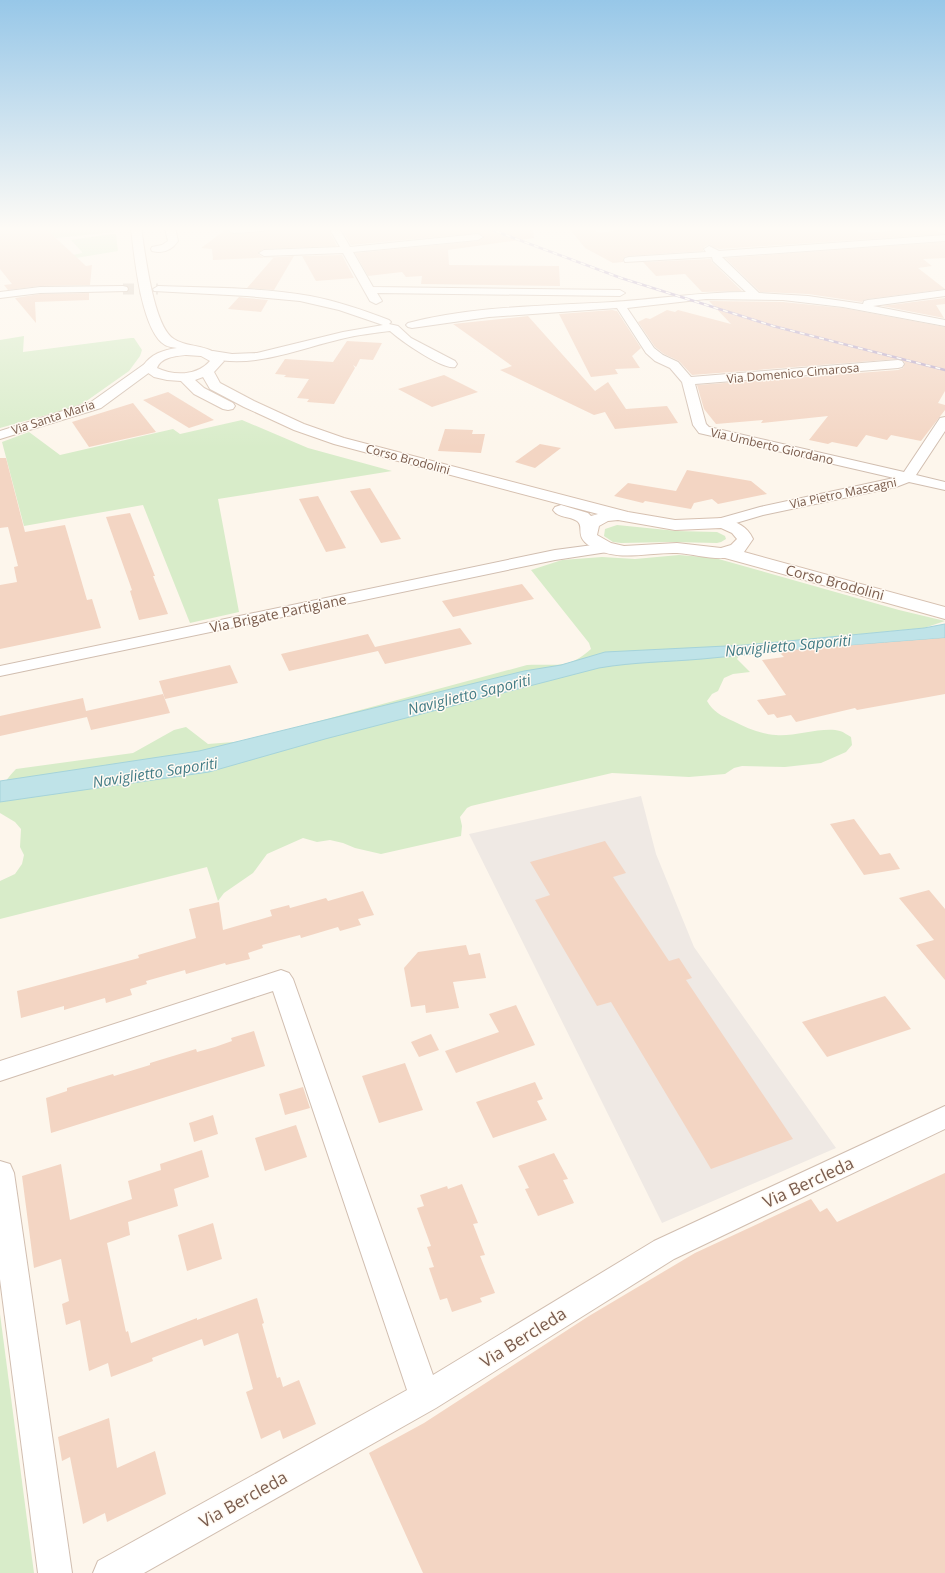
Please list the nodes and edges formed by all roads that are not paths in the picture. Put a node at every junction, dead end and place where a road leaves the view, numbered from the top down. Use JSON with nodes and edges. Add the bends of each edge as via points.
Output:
{"nodes":[{"id":1,"x":149,"y":301,"type":"edge"},
{"id":2,"x":315,"y":301,"type":"edge"},
{"id":3,"x":378,"y":301,"type":"edge"},
{"id":4,"x":659,"y":301,"type":"edge"},
{"id":5,"x":829,"y":301,"type":"edge"},
{"id":6,"x":874,"y":301,"type":"edge"},
{"id":7,"x":654,"y":302,"type":"joint"},
{"id":8,"x":852,"y":304,"type":"junction"},
{"id":9,"x":620,"y":305,"type":"junction"},
{"id":10,"x":381,"y":306,"type":"junction"},
{"id":11,"x":356,"y":312,"type":"junction"},
{"id":12,"x":396,"y":322,"type":"junction"},
{"id":13,"x":945,"y":323,"type":"edge"},
{"id":14,"x":153,"y":358,"type":"junction"},
{"id":15,"x":209,"y":362,"type":"junction"},
{"id":16,"x":451,"y":364,"type":"dead end"},
{"id":17,"x":898,"y":364,"type":"dead end"},
{"id":18,"x":179,"y":377,"type":"junction"},
{"id":19,"x":688,"y":382,"type":"junction"},
{"id":20,"x":125,"y":384,"type":"junction"},
{"id":21,"x":945,"y":421,"type":"edge"},
{"id":22,"x":0,"y":435,"type":"edge"},
{"id":23,"x":908,"y":477,"type":"junction"},
{"id":24,"x":945,"y":486,"type":"edge"},
{"id":25,"x":760,"y":511,"type":"junction"},
{"id":26,"x":625,"y":516,"type":"junction"},
{"id":27,"x":719,"y":523,"type":"junction"},
{"id":28,"x":589,"y":530,"type":"junction"},
{"id":29,"x":741,"y":537,"type":"junction"},
{"id":30,"x":608,"y":548,"type":"junction"},
{"id":31,"x":724,"y":552,"type":"junction"},
{"id":32,"x":555,"y":555,"type":"junction"},
{"id":33,"x":945,"y":601,"type":"edge"},
{"id":34,"x":945,"y":613,"type":"edge"},
{"id":35,"x":0,"y":671,"type":"edge"},
{"id":36,"x":0,"y":1071,"type":"edge"},
{"id":37,"x":945,"y":1117,"type":"edge"},
{"id":38,"x":0,"y":1173,"type":"edge"},
{"id":39,"x":425,"y":1397,"type":"junction"},
{"id":40,"x":55,"y":1573,"type":"edge"},
{"id":41,"x":110,"y":1573,"type":"edge"}],
"edges":[{"from":1,"to":15,"type":"main road","via":[[157,325],[169,342]]},
{"from":2,"to":11,"type":"street"},
{"from":3,"to":10,"type":"street"},
{"from":4,"to":7,"type":"street"},
{"from":5,"to":8,"type":"street"},
{"from":6,"to":8,"type":"street"},
{"from":7,"to":9,"type":"street"},
{"from":8,"to":13,"type":"street"},
{"from":9,"to":12,"type":"street","via":[[527,310]]},
{"from":9,"to":19,"type":"street","name":"Via Umberto Giordano","via":[[650,350],[659,358],[674,365]]},
{"from":10,"to":11,"type":"street"},
{"from":10,"to":12,"type":"street","via":[[382,312]]},
{"from":11,"to":12,"type":"street"},
{"from":12,"to":15,"type":"street","via":[[257,357]]},
{"from":12,"to":16,"type":"street","via":[[406,340]]},
{"from":14,"to":15,"type":"main road","via":[[181,351]]},
{"from":14,"to":18,"type":"main road","name":"Corso Brodolini","via":[[151,370]]},
{"from":14,"to":20,"type":"street","name":"Via Santa Maria"},
{"from":15,"to":18,"type":"main road","name":"Corso Brodolini"},
{"from":15,"to":26,"type":"main road","name":"Corso Brodolini","via":[[216,386],[299,427],[340,441]]},
{"from":17,"to":19,"type":"street","name":"Via Domenico Cimarosa"},
{"from":18,"to":20,"type":"street","name":"Via Santa Maria","via":[[147,379]]},
{"from":18,"to":28,"type":"main road","name":"Corso Brodolini","via":[[199,391],[234,409],[286,432],[328,447],[571,513],[587,521]]},
{"from":19,"to":23,"type":"street","name":"Via Umberto Giordano","via":[[700,425],[704,430]]},
{"from":20,"to":22,"type":"street","name":"Via Santa Maria","via":[[96,405]]},
{"from":21,"to":23,"type":"street","name":"Via Pietro Mascagni"},
{"from":23,"to":24,"type":"street","name":"Via Umberto Giordano"},
{"from":23,"to":25,"type":"street","name":"Via Pietro Mascagni","via":[[896,483]]},
{"from":25,"to":27,"type":"street","name":"Via Pietro Mascagni"},
{"from":25,"to":29,"type":"street","name":"Via Pietro Mascagni"},
{"from":26,"to":27,"type":"main road","name":"Corso Brodolini","via":[[675,525]]},
{"from":26,"to":28,"type":"main road","name":"Corso Brodolini","via":[[601,518],[591,524]]},
{"from":27,"to":29,"type":"main road","name":"Corso Brodolini","via":[[730,525]]},
{"from":28,"to":30,"type":"main road","name":"Corso Brodolini","via":[[589,537]]},
{"from":28,"to":32,"type":"street","name":"Via Brigate Partigiane"},
{"from":29,"to":31,"type":"main road","name":"Corso Brodolini","via":[[737,550]]},
{"from":29,"to":33,"type":"main road","name":"Corso Brodolini"},
{"from":30,"to":31,"type":"main road","name":"Corso Brodolini","via":[[630,551],[678,548]]},
{"from":30,"to":32,"type":"street","name":"Via Brigate Partigiane"},
{"from":31,"to":34,"type":"main road","name":"Corso Brodolini"},
{"from":32,"to":35,"type":"street","name":"Via Brigate Partigiane"},
{"from":36,"to":39,"type":"street","via":[[281,979]]},
{"from":37,"to":39,"type":"street","name":"Via Bercleda","via":[[664,1250]]},
{"from":38,"to":40,"type":"street"},
{"from":39,"to":41,"type":"street","name":"Via Bercleda"}]}
